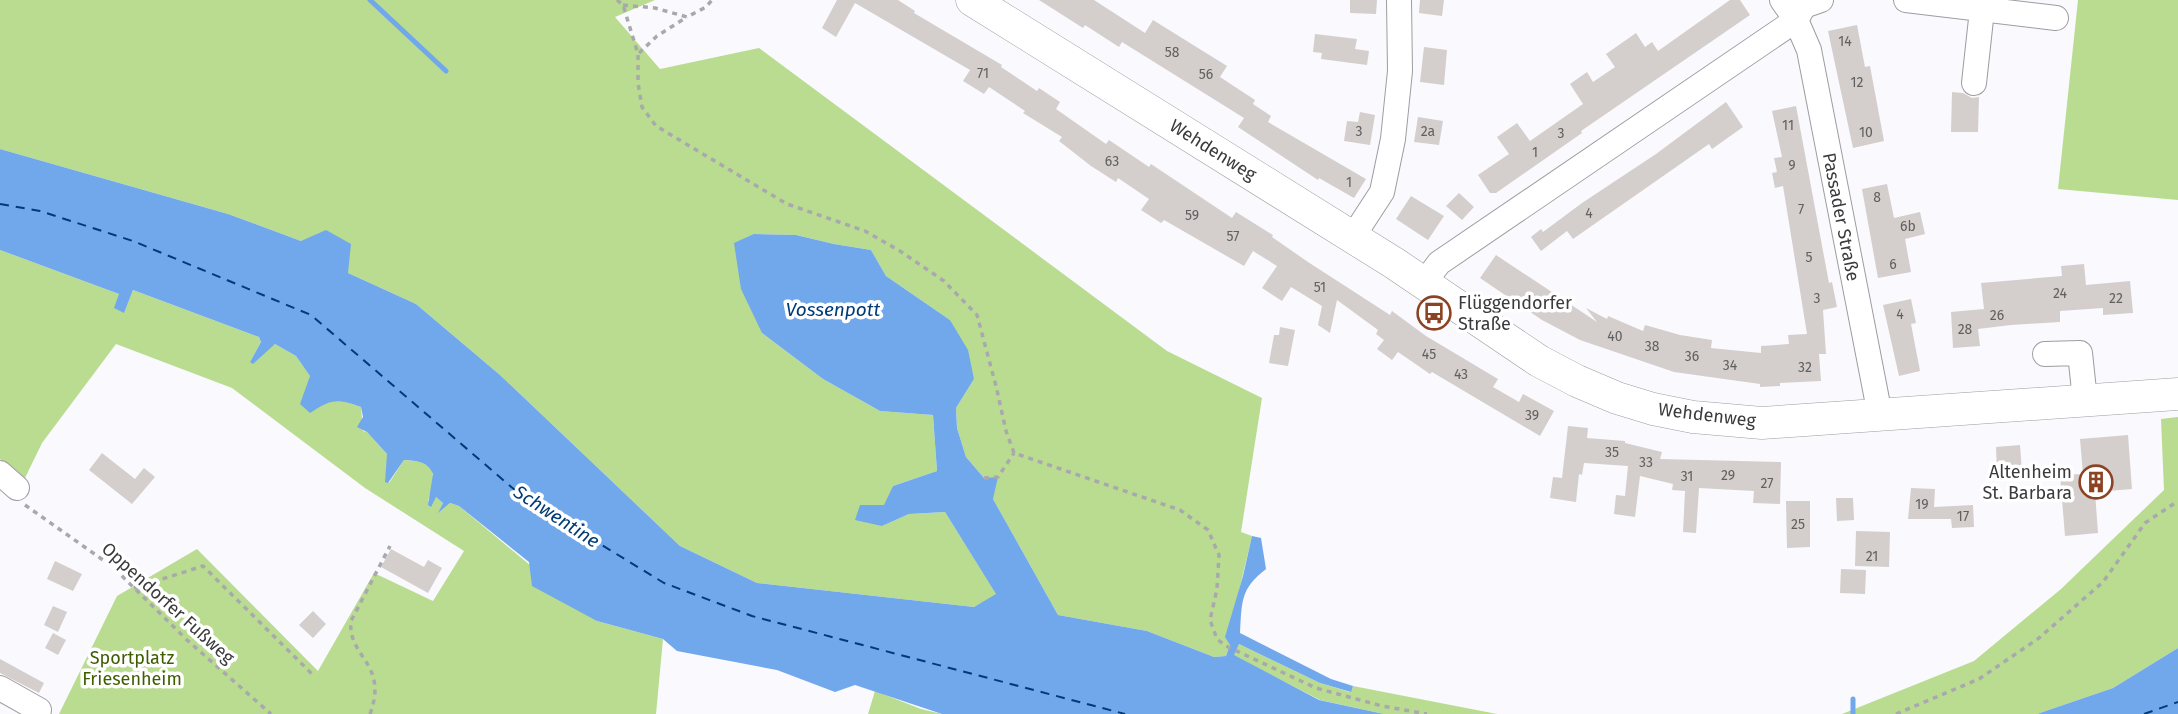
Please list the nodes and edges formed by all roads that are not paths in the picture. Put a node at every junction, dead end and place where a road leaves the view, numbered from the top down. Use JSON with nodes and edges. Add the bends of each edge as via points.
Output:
{"nodes":[{"id":1,"x":972,"y":0,"type":"edge"},
{"id":2,"x":1399,"y":0,"type":"edge"},
{"id":3,"x":1821,"y":0,"type":"edge"},
{"id":4,"x":1906,"y":0,"type":"edge"},
{"id":5,"x":1789,"y":10,"type":"edge"},
{"id":6,"x":1982,"y":10,"type":"junction"},
{"id":7,"x":2056,"y":18,"type":"dead end"},
{"id":8,"x":1974,"y":83,"type":"dead end"},
{"id":9,"x":1352,"y":238,"type":"junction"},
{"id":10,"x":1424,"y":283,"type":"junction"},
{"id":11,"x":2045,"y":354,"type":"dead end"},
{"id":12,"x":2178,"y":394,"type":"edge"},
{"id":13,"x":2085,"y":400,"type":"junction"},
{"id":14,"x":1880,"y":415,"type":"junction"},
{"id":15,"x":0,"y":688,"type":"edge"},
{"id":16,"x":39,"y":710,"type":"dead end"}],
"edges":[{"from":1,"to":9,"type":"main road","name":"Wehdenweg"},
{"from":2,"to":9,"type":"street","via":[[1400,71],[1393,139],[1382,192]]},
{"from":3,"to":5,"type":"street"},
{"from":4,"to":6,"type":"street"},
{"from":5,"to":10,"type":"street","via":[[1439,263]]},
{"from":5,"to":14,"type":"street","name":"Passader Straße","via":[[1809,50]]},
{"from":6,"to":7,"type":"street"},
{"from":6,"to":8,"type":"street"},
{"from":9,"to":10,"type":"main road","name":"Wehdenweg"},
{"from":10,"to":14,"type":"main road","name":"Wehdenweg","via":[[1539,361],[1617,398],[1653,409],[1762,423]]},
{"from":11,"to":13,"type":"street","via":[[2080,353]]},
{"from":12,"to":13,"type":"main road","name":"Wehdenweg"},
{"from":13,"to":14,"type":"main road","name":"Wehdenweg"},
{"from":15,"to":16,"type":"street"}]}
